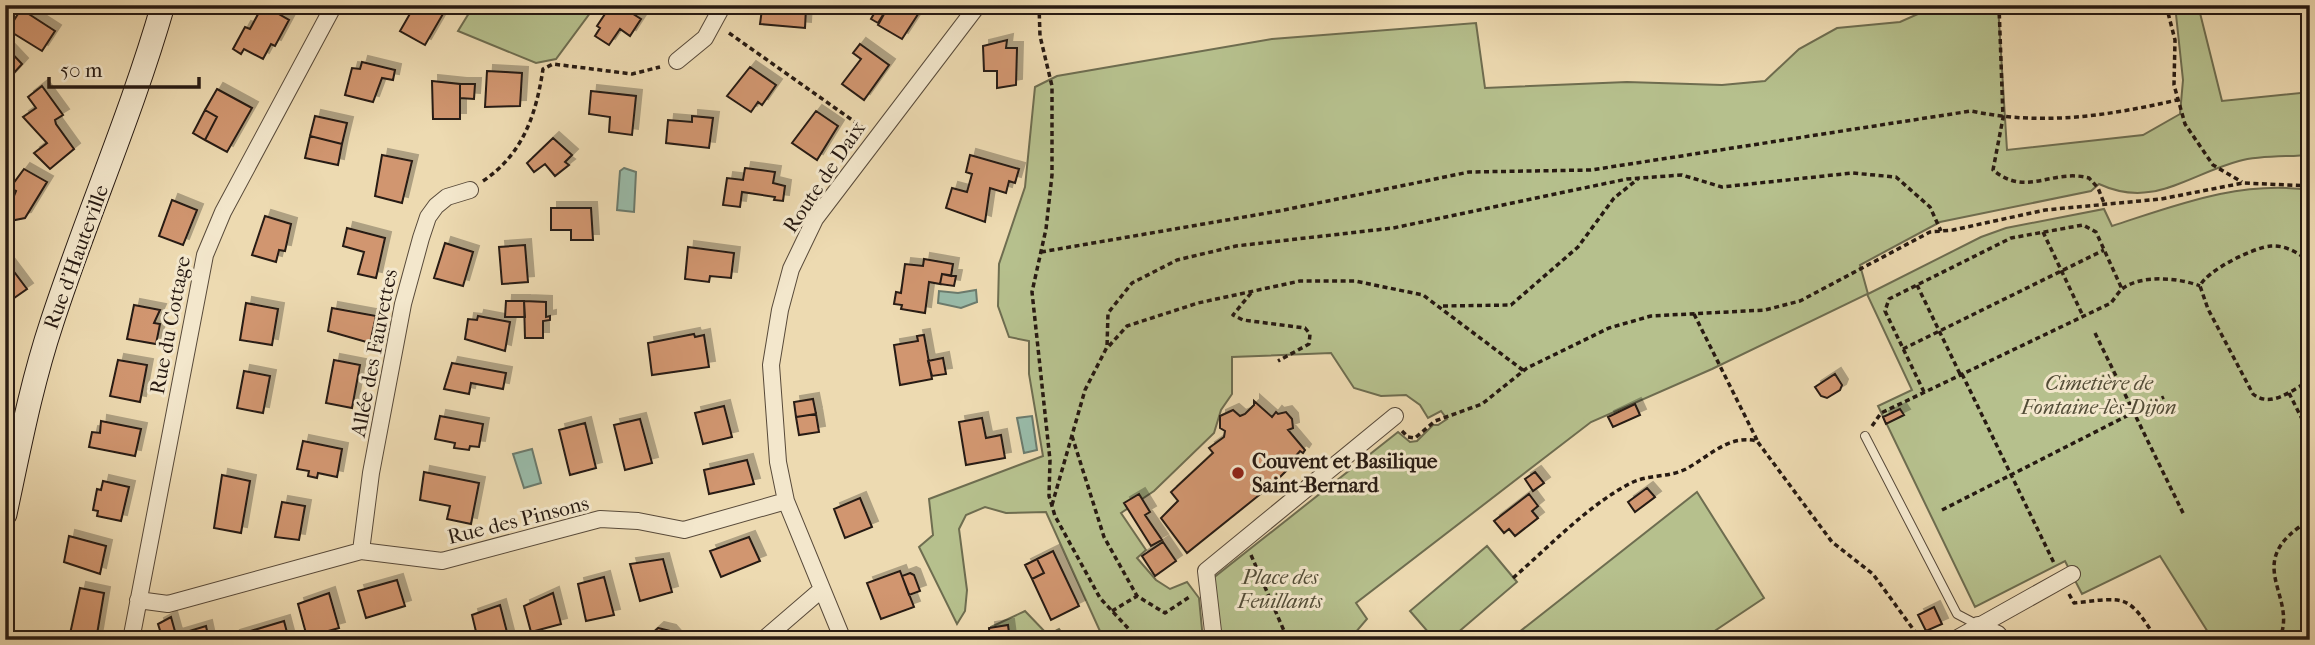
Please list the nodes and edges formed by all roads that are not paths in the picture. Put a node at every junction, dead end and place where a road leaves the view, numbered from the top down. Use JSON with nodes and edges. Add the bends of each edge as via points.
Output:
{"nodes":[{"id":1,"x":163,"y":5,"type":"edge"},
{"id":2,"x":334,"y":5,"type":"edge"},
{"id":3,"x":723,"y":5,"type":"edge"},
{"id":4,"x":978,"y":5,"type":"edge"},
{"id":5,"x":677,"y":61,"type":"road end"},
{"id":6,"x":470,"y":190,"type":"road end"},
{"id":7,"x":1393,"y":417,"type":"road end"},
{"id":8,"x":1865,"y":436,"type":"road end"},
{"id":9,"x":786,"y":501,"type":"junction"},
{"id":10,"x":5,"y":514,"type":"edge"},
{"id":11,"x":361,"y":551,"type":"junction"},
{"id":12,"x":2067,"y":577,"type":"road end"},
{"id":13,"x":821,"y":590,"type":"junction"},
{"id":14,"x":138,"y":600,"type":"junction"},
{"id":15,"x":1978,"y":625,"type":"junction"},
{"id":16,"x":131,"y":640,"type":"edge"},
{"id":17,"x":763,"y":640,"type":"edge"},
{"id":18,"x":843,"y":640,"type":"edge"},
{"id":19,"x":1214,"y":640,"type":"edge"},
{"id":20,"x":1954,"y":640,"type":"edge"},
{"id":21,"x":2003,"y":640,"type":"edge"}],
"edges":[{"from":1,"to":10,"type":"street","name":"Rue d'Hauteville","via":[[139,87],[52,322],[28,403]]},
{"from":2,"to":14,"type":"street","name":"Rue du Cottage","via":[[223,212],[205,255]]},
{"from":3,"to":5,"type":"street","via":[[716,24]]},
{"from":4,"to":9,"type":"street","name":"Route de Daix","via":[[875,136],[807,234],[791,269],[771,365],[771,401]]},
{"from":6,"to":11,"type":"street","name":"Allée des Fauvettes","via":[[436,206],[421,238],[403,304]]},
{"from":7,"to":19,"type":"street","via":[[1206,571]]},
{"from":8,"to":15,"type":"lane","via":[[1957,614]]},
{"from":9,"to":11,"type":"street","name":"Rue des Pinsons","via":[[684,530],[600,519],[442,561]]},
{"from":9,"to":13,"type":"street","name":"Route de Daix"},
{"from":11,"to":14,"type":"street","name":"Rue des Pinsons","via":[[168,604]]},
{"from":12,"to":15,"type":"street"},
{"from":13,"to":17,"type":"street"},
{"from":13,"to":18,"type":"street","name":"Route de Daix"},
{"from":14,"to":16,"type":"street","name":"Rue du Cottage"},
{"from":15,"to":20,"type":"street"},
{"from":15,"to":21,"type":"street"}]}
